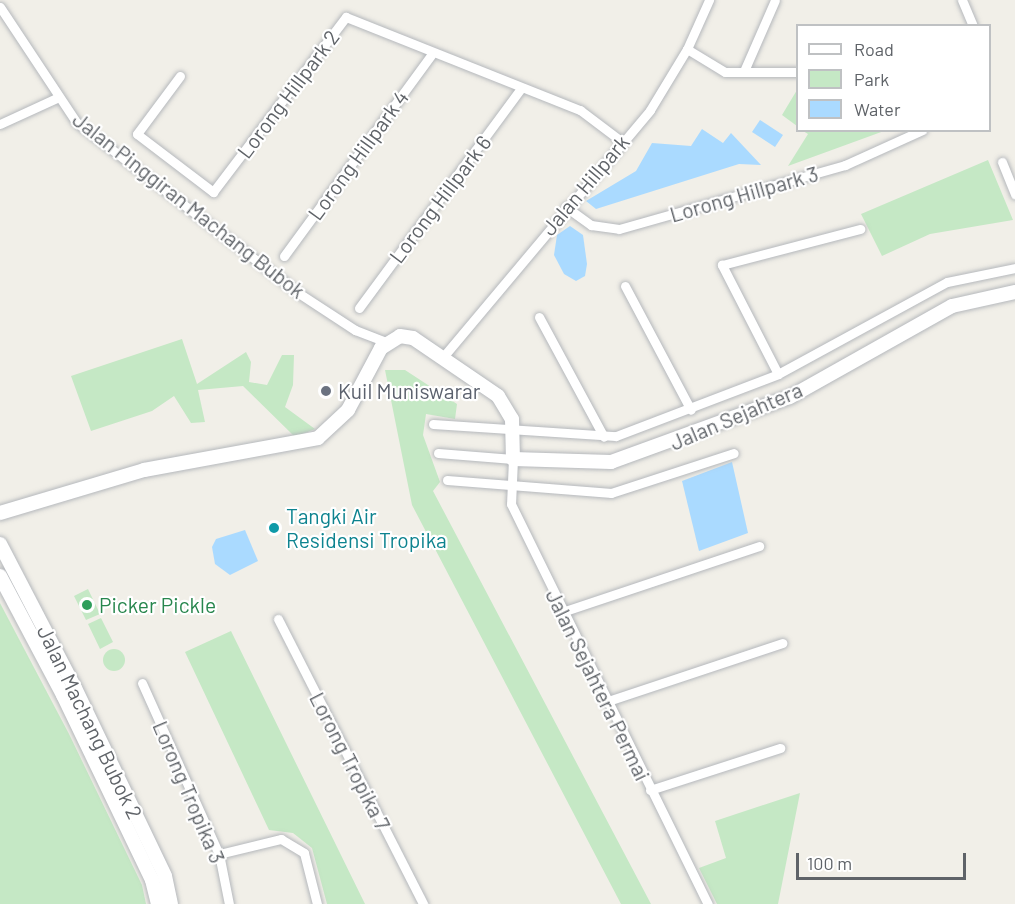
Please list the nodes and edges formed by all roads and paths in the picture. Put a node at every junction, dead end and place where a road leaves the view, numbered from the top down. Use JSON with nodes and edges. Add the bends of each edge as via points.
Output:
{"nodes":[{"id":1,"x":709,"y":0,"type":"edge"},
{"id":2,"x":775,"y":0,"type":"edge"},
{"id":3,"x":962,"y":0,"type":"edge"},
{"id":4,"x":0,"y":7,"type":"edge"},
{"id":5,"x":972,"y":24,"type":"edge"},
{"id":6,"x":687,"y":49,"type":"junction"},
{"id":7,"x":431,"y":55,"type":"junction"},
{"id":8,"x":744,"y":71,"type":"junction"},
{"id":9,"x":796,"y":72,"type":"edge"},
{"id":10,"x":180,"y":76,"type":"dead end"},
{"id":11,"x":520,"y":90,"type":"junction"},
{"id":12,"x":59,"y":97,"type":"junction"},
{"id":13,"x":0,"y":124,"type":"edge"},
{"id":14,"x":918,"y":132,"type":"edge"},
{"id":15,"x":621,"y":141,"type":"junction"},
{"id":16,"x":1002,"y":162,"type":"dead end"},
{"id":17,"x":1015,"y":194,"type":"edge"},
{"id":18,"x":566,"y":207,"type":"junction"},
{"id":19,"x":860,"y":229,"type":"dead end"},
{"id":20,"x":284,"y":256,"type":"dead end"},
{"id":21,"x":1015,"y":268,"type":"edge"},
{"id":22,"x":625,"y":285,"type":"dead end"},
{"id":23,"x":1015,"y":291,"type":"edge"},
{"id":24,"x":359,"y":308,"type":"dead end"},
{"id":25,"x":539,"y":317,"type":"dead end"},
{"id":26,"x":386,"y":342,"type":"junction"},
{"id":27,"x":443,"y":357,"type":"junction"},
{"id":28,"x":778,"y":374,"type":"junction"},
{"id":29,"x":691,"y":410,"type":"junction"},
{"id":30,"x":433,"y":424,"type":"dead end"},
{"id":31,"x":514,"y":430,"type":"junction"},
{"id":32,"x":604,"y":437,"type":"junction"},
{"id":33,"x":438,"y":453,"type":"dead end"},
{"id":34,"x":734,"y":453,"type":"dead end"},
{"id":35,"x":513,"y":459,"type":"junction"},
{"id":36,"x":447,"y":480,"type":"dead end"},
{"id":37,"x":512,"y":485,"type":"junction"},
{"id":38,"x":0,"y":513,"type":"edge"},
{"id":39,"x":0,"y":544,"type":"edge"},
{"id":40,"x":759,"y":546,"type":"dead end"},
{"id":41,"x":0,"y":576,"type":"edge"},
{"id":42,"x":27,"y":594,"type":"junction"},
{"id":43,"x":13,"y":601,"type":"junction"},
{"id":44,"x":562,"y":612,"type":"junction"},
{"id":45,"x":278,"y":619,"type":"dead end"},
{"id":46,"x":782,"y":643,"type":"dead end"},
{"id":47,"x":142,"y":683,"type":"dead end"},
{"id":48,"x":605,"y":702,"type":"junction"},
{"id":49,"x":780,"y":748,"type":"dead end"},
{"id":50,"x":650,"y":790,"type":"junction"},
{"id":51,"x":219,"y":854,"type":"junction"},
{"id":52,"x":158,"y":904,"type":"edge"},
{"id":53,"x":171,"y":904,"type":"edge"},
{"id":54,"x":230,"y":904,"type":"edge"},
{"id":55,"x":317,"y":904,"type":"edge"},
{"id":56,"x":423,"y":904,"type":"edge"},
{"id":57,"x":708,"y":904,"type":"edge"}],
"edges":[{"from":1,"to":6,"type":"street","name":"Jalan Hillpark"},
{"from":2,"to":8,"type":"street"},
{"from":3,"to":5,"type":"street"},
{"from":4,"to":12,"type":"street","name":"Jalan Pinggiran Machang Bubok"},
{"from":6,"to":8,"type":"street","via":[[725,72]]},
{"from":6,"to":15,"type":"street","name":"Jalan Hillpark","via":[[650,110]]},
{"from":7,"to":10,"type":"street","name":"Lorong Hillpark 2","via":[[346,17],[213,192],[137,134]]},
{"from":7,"to":11,"type":"street","name":"Lorong Hillpark 2"},
{"from":7,"to":20,"type":"street","name":"Lorong Hillpark 4"},
{"from":8,"to":9,"type":"street"},
{"from":11,"to":15,"type":"street","name":"Lorong Hillpark 2","via":[[580,110]]},
{"from":11,"to":24,"type":"street","name":"Lorong Hillpark 6"},
{"from":12,"to":13,"type":"street"},
{"from":12,"to":26,"type":"street","name":"Jalan Pinggiran Machang Bubok","via":[[76,122],[300,294],[355,330]]},
{"from":14,"to":18,"type":"street","name":"Lorong Hillpark 3","via":[[837,168],[619,229],[591,225]]},
{"from":15,"to":18,"type":"street","name":"Jalan Hillpark"},
{"from":16,"to":17,"type":"street"},
{"from":18,"to":27,"type":"street","name":"Jalan Hillpark"},
{"from":19,"to":28,"type":"street","via":[[722,265]]},
{"from":21,"to":28,"type":"street","via":[[947,282]]},
{"from":22,"to":29,"type":"street"},
{"from":23,"to":35,"type":"main road","name":"Jalan Sejahtera","via":[[952,306],[790,397],[634,458],[589,463]]},
{"from":25,"to":32,"type":"street"},
{"from":26,"to":27,"type":"main road","via":[[407,336]]},
{"from":26,"to":38,"type":"main road","via":[[348,410],[318,438],[144,470]]},
{"from":27,"to":31,"type":"main road","via":[[498,396]]},
{"from":28,"to":29,"type":"street"},
{"from":29,"to":32,"type":"street"},
{"from":30,"to":31,"type":"street"},
{"from":31,"to":32,"type":"street"},
{"from":31,"to":35,"type":"main road"},
{"from":33,"to":35,"type":"street","name":"Jalan Sejahtera"},
{"from":34,"to":37,"type":"street","via":[[611,493]]},
{"from":35,"to":37,"type":"street","name":"Jalan Sejahtera Permai"},
{"from":36,"to":37,"type":"street"},
{"from":37,"to":44,"type":"street","name":"Jalan Sejahtera Permai","via":[[511,504]]},
{"from":39,"to":42,"type":"main road","name":"Jalan Machang Bubok 2"},
{"from":40,"to":44,"type":"street"},
{"from":41,"to":43,"type":"main road","name":"Jalan Machang Bubok 2"},
{"from":42,"to":43,"type":"street"},
{"from":42,"to":53,"type":"main road","name":"Jalan Machang Bubok 2","via":[[165,876]]},
{"from":43,"to":52,"type":"main road","name":"Jalan Machang Bubok 2","via":[[132,839]]},
{"from":44,"to":48,"type":"street","name":"Jalan Sejahtera Permai"},
{"from":45,"to":56,"type":"street","name":"Lorong Tropika 7"},
{"from":46,"to":48,"type":"street"},
{"from":47,"to":51,"type":"street","name":"Lorong Tropika 3"},
{"from":48,"to":50,"type":"street","name":"Jalan Sejahtera Permai"},
{"from":49,"to":50,"type":"street"},
{"from":50,"to":57,"type":"street","name":"Jalan Sejahtera Permai"},
{"from":51,"to":54,"type":"street","name":"Lorong Tropika 3"},
{"from":51,"to":55,"type":"street","via":[[281,838],[304,853]]}]}
